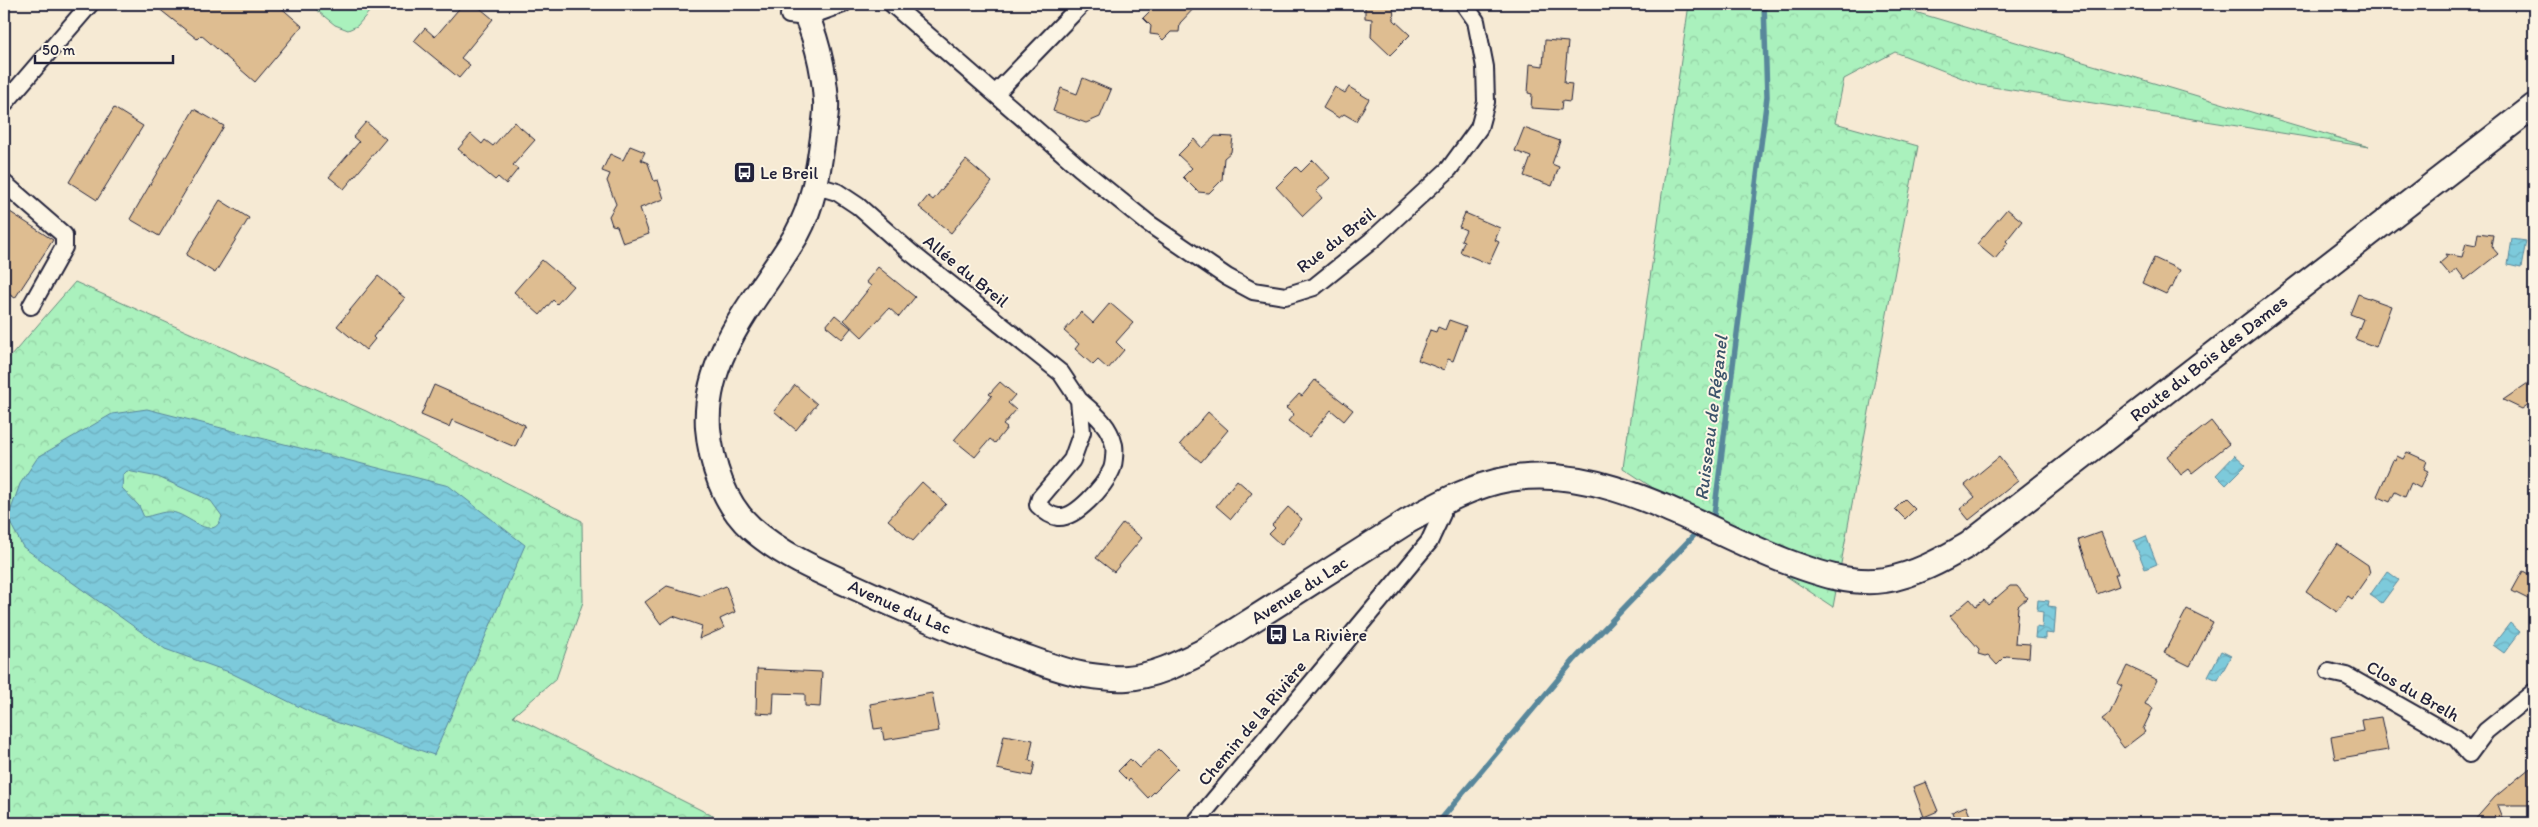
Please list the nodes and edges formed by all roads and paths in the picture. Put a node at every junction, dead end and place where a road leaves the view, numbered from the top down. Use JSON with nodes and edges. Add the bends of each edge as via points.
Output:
{"nodes":[{"id":1,"x":90,"y":4,"type":"edge"},
{"id":2,"x":843,"y":4,"type":"edge"},
{"id":3,"x":891,"y":4,"type":"edge"},
{"id":4,"x":1082,"y":4,"type":"edge"},
{"id":5,"x":1464,"y":4,"type":"edge"},
{"id":6,"x":795,"y":9,"type":"edge"},
{"id":7,"x":996,"y":94,"type":"junction"},
{"id":8,"x":4,"y":104,"type":"edge"},
{"id":9,"x":2534,"y":106,"type":"edge"},
{"id":10,"x":4,"y":183,"type":"edge"},
{"id":11,"x":817,"y":186,"type":"junction"},
{"id":12,"x":31,"y":306,"type":"dead end"},
{"id":13,"x":1079,"y":400,"type":"junction"},
{"id":14,"x":1440,"y":504,"type":"junction"},
{"id":15,"x":2329,"y":672,"type":"dead end"},
{"id":16,"x":2534,"y":692,"type":"edge"},
{"id":17,"x":1195,"y":823,"type":"edge"}],
"edges":[{"from":1,"to":8,"type":"street"},
{"from":2,"to":6,"type":"street"},
{"from":3,"to":7,"type":"street","name":"Rue du Breil"},
{"from":4,"to":7,"type":"street"},
{"from":5,"to":7,"type":"street","name":"Rue du Breil","via":[[1476,21],[1485,66],[1486,102],[1479,128],[1449,169],[1371,242],[1314,287],[1284,296],[1253,291],[1236,282],[1148,223]]},
{"from":6,"to":11,"type":"street","name":"Avenue du Lac","via":[[820,60],[827,103]]},
{"from":9,"to":14,"type":"street","name":"Route du Bois des Dames","via":[[1968,545],[1937,563],[1907,574],[1884,580],[1850,581],[1801,567],[1651,502],[1596,484],[1560,478],[1509,479]]},
{"from":10,"to":12,"type":"street","via":[[64,235],[64,248]]},
{"from":11,"to":13,"type":"street","name":"Allée du Breil","via":[[837,192],[858,206],[1061,373]]},
{"from":11,"to":14,"type":"street","name":"Avenue du Lac","via":[[797,233],[730,338],[710,396],[708,426],[718,476],[738,513],[761,537],[831,577],[931,622],[1057,667],[1083,675],[1127,678],[1171,668],[1202,652]]},
{"from":13,"to":13,"type":"street","name":"Allée du Breil","via":[[1082,432],[1072,460],[1040,498],[1038,505],[1058,517],[1073,513],[1093,496],[1112,470],[1114,445],[1102,419]]},
{"from":14,"to":17,"type":"street","name":"Chemin de la Rivière","via":[[1442,514],[1429,542]]},
{"from":15,"to":16,"type":"street","name":"Clos du Brelh","via":[[2347,676],[2456,738],[2469,754],[2486,730]]}]}
